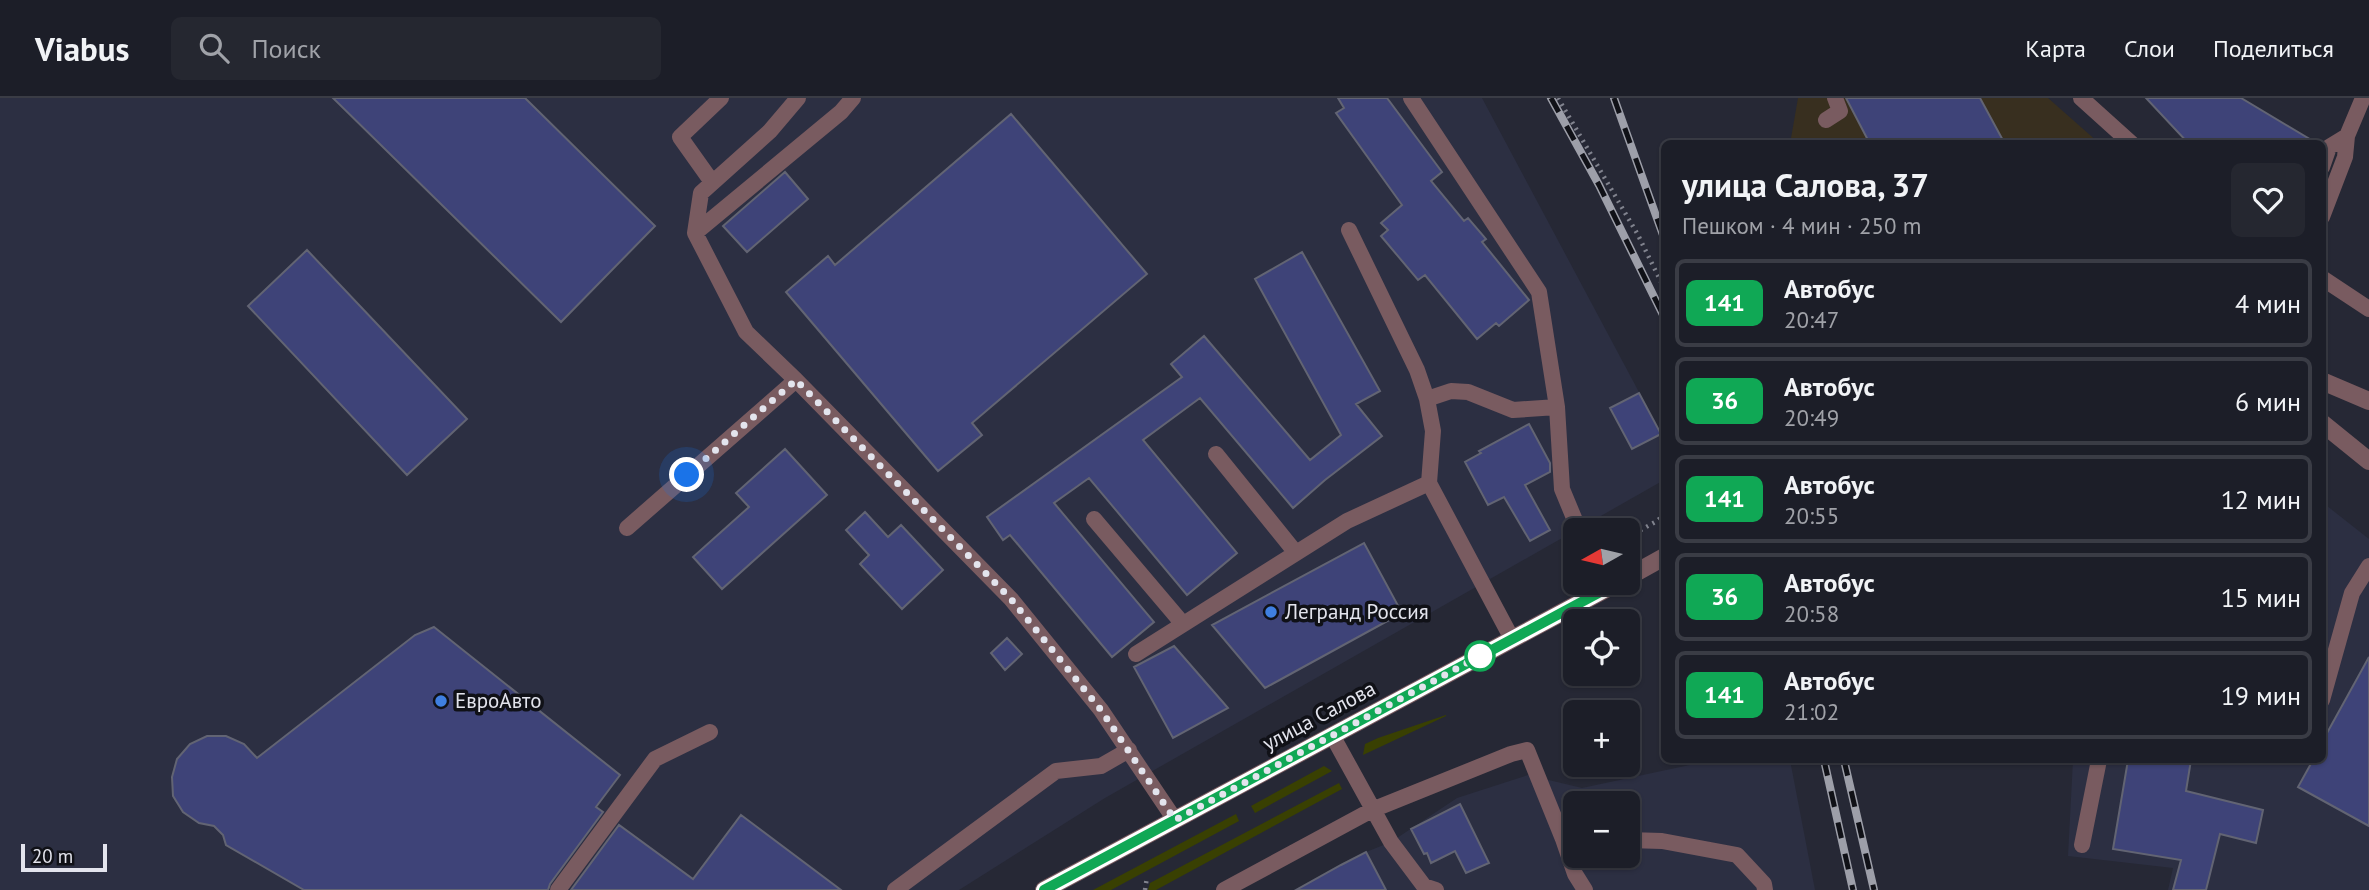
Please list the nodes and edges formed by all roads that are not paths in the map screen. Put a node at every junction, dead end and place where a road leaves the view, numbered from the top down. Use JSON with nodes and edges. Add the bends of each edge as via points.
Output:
{"nodes":[{"id":1,"x":721,"y":98,"type":"edge"},
{"id":2,"x":798,"y":98,"type":"edge"},
{"id":3,"x":853,"y":98,"type":"edge"},
{"id":4,"x":1411,"y":98,"type":"edge"},
{"id":5,"x":1835,"y":98,"type":"edge"},
{"id":6,"x":2081,"y":98,"type":"edge"},
{"id":7,"x":2363,"y":98,"type":"edge"},
{"id":8,"x":1826,"y":120,"type":"dead end"},
{"id":9,"x":2347,"y":136,"type":"junction"},
{"id":10,"x":2128,"y":140,"type":"edge"},
{"id":11,"x":2326,"y":156,"type":"edge"},
{"id":12,"x":712,"y":182,"type":"junction"},
{"id":13,"x":2326,"y":207,"type":"edge"},
{"id":14,"x":1349,"y":230,"type":"dead end"},
{"id":15,"x":695,"y":233,"type":"junction"},
{"id":16,"x":2326,"y":281,"type":"edge"},
{"id":17,"x":2369,"y":308,"type":"edge"},
{"id":18,"x":796,"y":380,"type":"junction"},
{"id":19,"x":2326,"y":383,"type":"edge"},
{"id":20,"x":1427,"y":399,"type":"junction"},
{"id":21,"x":2369,"y":401,"type":"edge"},
{"id":22,"x":1557,"y":407,"type":"junction"},
{"id":23,"x":2326,"y":426,"type":"edge"},
{"id":24,"x":1216,"y":454,"type":"dead end"},
{"id":25,"x":2369,"y":461,"type":"edge"},
{"id":26,"x":1429,"y":483,"type":"junction"},
{"id":27,"x":1574,"y":518,"type":"edge"},
{"id":28,"x":1094,"y":519,"type":"dead end"},
{"id":29,"x":627,"y":528,"type":"dead end"},
{"id":30,"x":1296,"y":553,"type":"junction"},
{"id":31,"x":1661,"y":559,"type":"edge"},
{"id":32,"x":2369,"y":566,"type":"edge"},
{"id":33,"x":1640,"y":570,"type":"edge"},
{"id":34,"x":1592,"y":595,"type":"edge"},
{"id":35,"x":1184,"y":624,"type":"junction"},
{"id":36,"x":1512,"y":639,"type":"junction"},
{"id":37,"x":1136,"y":654,"type":"dead end"},
{"id":38,"x":2326,"y":686,"type":"edge"},
{"id":39,"x":710,"y":732,"type":"dead end"},
{"id":40,"x":1332,"y":735,"type":"junction"},
{"id":41,"x":1129,"y":750,"type":"junction"},
{"id":42,"x":2098,"y":763,"type":"edge"},
{"id":43,"x":1372,"y":810,"type":"junction"},
{"id":44,"x":1175,"y":820,"type":"junction"},
{"id":45,"x":1563,"y":826,"type":"edge"},
{"id":46,"x":1640,"y":840,"type":"edge"},
{"id":47,"x":2082,"y":845,"type":"dead end"},
{"id":48,"x":1574,"y":868,"type":"edge"},
{"id":49,"x":558,"y":890,"type":"edge"},
{"id":50,"x":895,"y":890,"type":"edge"},
{"id":51,"x":1044,"y":890,"type":"edge"},
{"id":52,"x":1224,"y":890,"type":"edge"},
{"id":53,"x":1436,"y":890,"type":"edge"},
{"id":54,"x":1586,"y":890,"type":"edge"},
{"id":55,"x":1765,"y":890,"type":"edge"}],
"edges":[{"from":1,"to":12,"type":"lane","via":[[680,137]]},
{"from":2,"to":12,"type":"lane","via":[[770,131]]},
{"from":3,"to":15,"type":"lane"},
{"from":4,"to":22,"type":"lane","via":[[1539,292]]},
{"from":5,"to":8,"type":"lane","via":[[1840,111]]},
{"from":6,"to":10,"type":"lane"},
{"from":7,"to":9,"type":"lane"},
{"from":9,"to":11,"type":"lane","via":[[2329,147]]},
{"from":9,"to":13,"type":"lane","via":[[2345,157]]},
{"from":12,"to":15,"type":"lane","via":[[701,193]]},
{"from":14,"to":20,"type":"lane"},
{"from":15,"to":18,"type":"lane","via":[[746,332]]},
{"from":16,"to":17,"type":"lane"},
{"from":18,"to":29,"type":"lane"},
{"from":18,"to":41,"type":"lane","via":[[1011,599]]},
{"from":19,"to":21,"type":"street"},
{"from":20,"to":22,"type":"lane","via":[[1451,391],[1468,392],[1513,410]]},
{"from":20,"to":26,"type":"lane","via":[[1433,431]]},
{"from":22,"to":27,"type":"lane","via":[[1562,489]]},
{"from":23,"to":25,"type":"street"},
{"from":24,"to":30,"type":"lane"},
{"from":26,"to":30,"type":"lane","via":[[1347,521]]},
{"from":26,"to":36,"type":"lane"},
{"from":28,"to":35,"type":"lane"},
{"from":30,"to":35,"type":"lane"},
{"from":31,"to":33,"type":"street"},
{"from":32,"to":38,"type":"lane","via":[[2352,593]]},
{"from":34,"to":36,"type":"street","name":"улица Салова"},
{"from":35,"to":37,"type":"lane"},
{"from":36,"to":40,"type":"street","name":"улица Салова"},
{"from":39,"to":49,"type":"lane","via":[[655,759]]},
{"from":40,"to":43,"type":"lane"},
{"from":40,"to":44,"type":"street","name":"улица Салова"},
{"from":41,"to":44,"type":"lane"},
{"from":41,"to":50,"type":"lane","via":[[1101,766],[1056,771]]},
{"from":42,"to":47,"type":"lane"},
{"from":43,"to":45,"type":"lane","via":[[1527,750]]},
{"from":43,"to":52,"type":"lane"},
{"from":43,"to":53,"type":"lane","via":[[1423,886]]},
{"from":44,"to":51,"type":"street","name":"улица Салова"},
{"from":46,"to":55,"type":"lane","via":[[1737,855]]},
{"from":48,"to":54,"type":"lane"}]}
